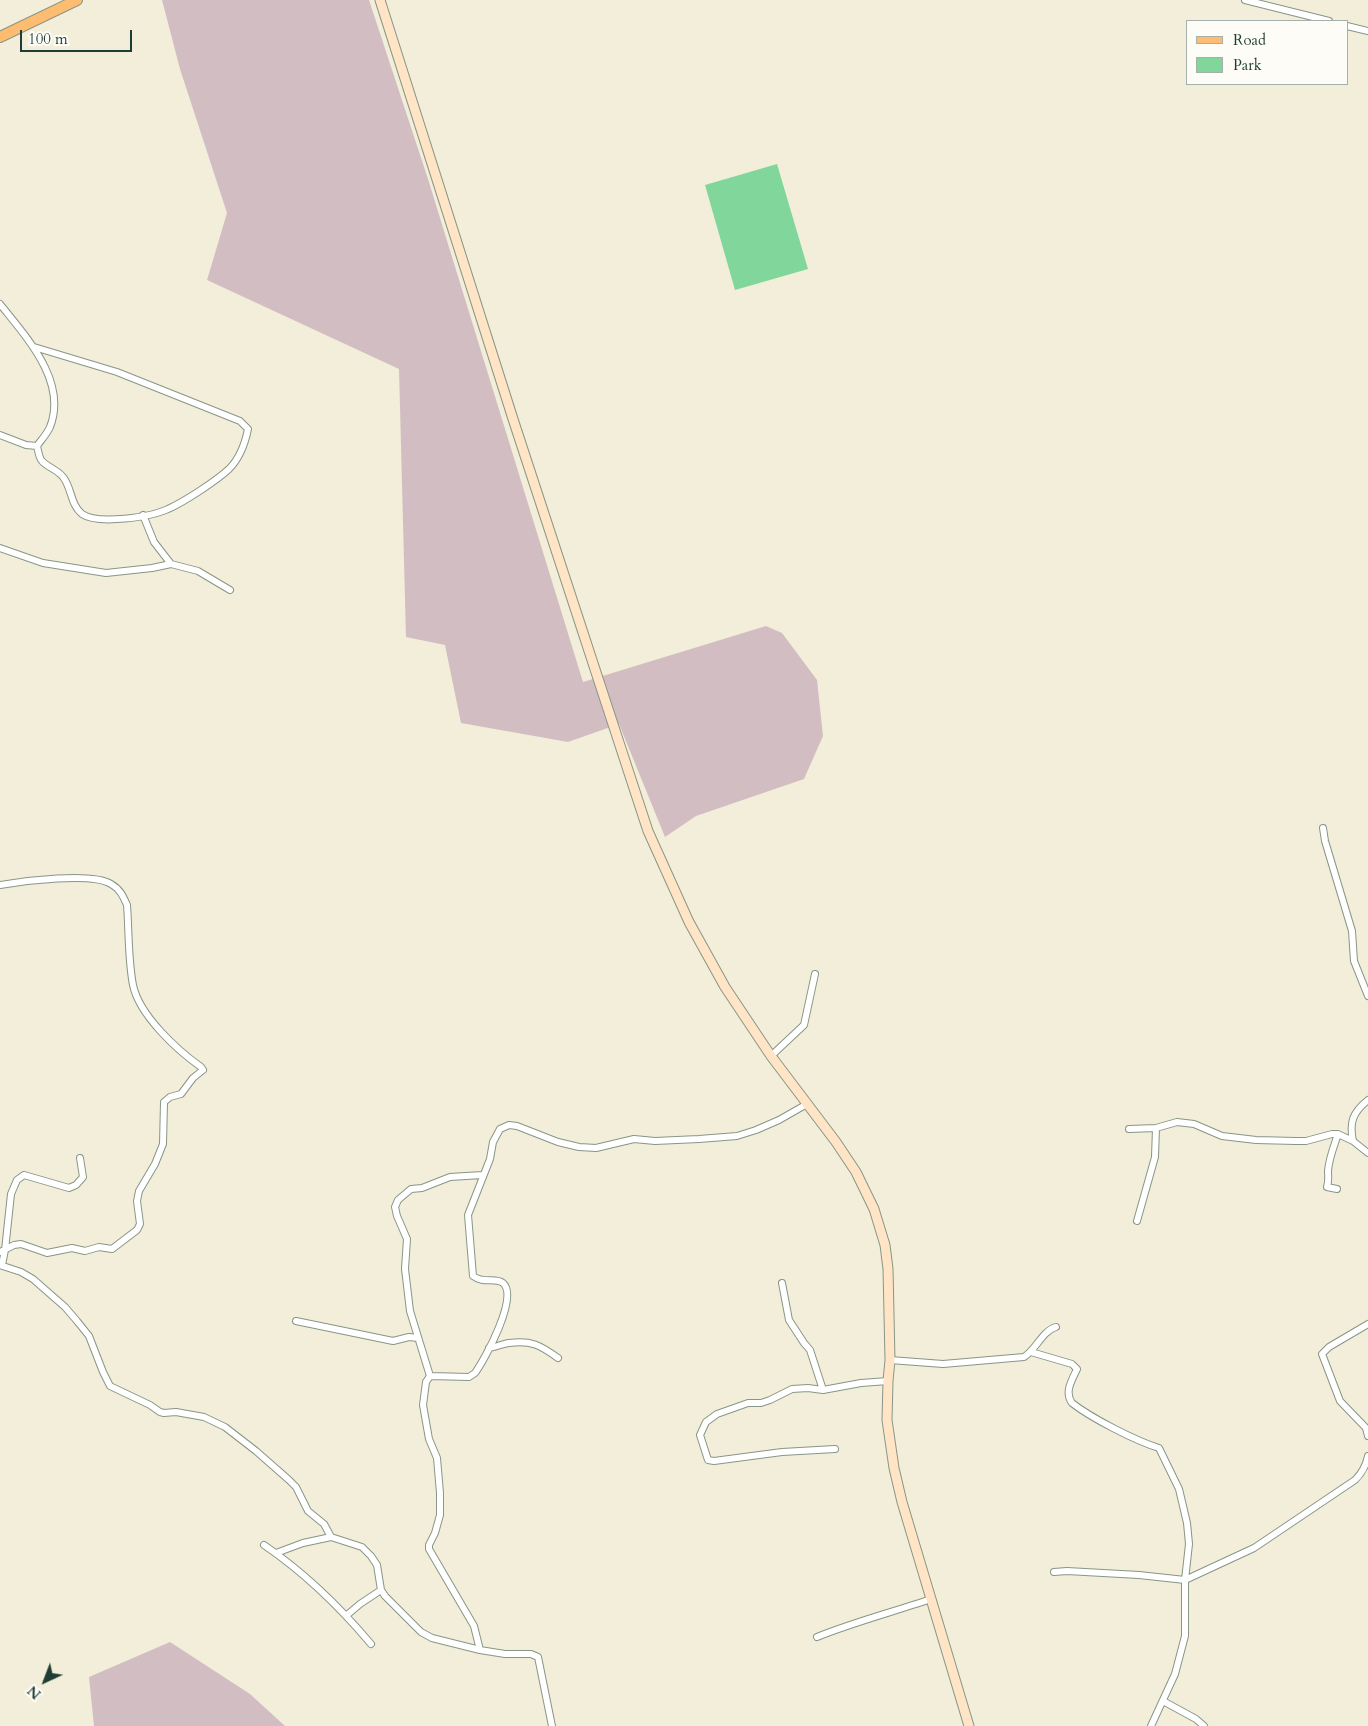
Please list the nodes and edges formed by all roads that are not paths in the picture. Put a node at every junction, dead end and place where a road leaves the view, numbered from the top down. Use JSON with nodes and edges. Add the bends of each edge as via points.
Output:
{"nodes":[{"id":1,"x":77,"y":0,"type":"edge"},
{"id":2,"x":380,"y":0,"type":"edge"},
{"id":3,"x":1245,"y":0,"type":"edge"},
{"id":4,"x":1326,"y":20,"type":"edge"},
{"id":5,"x":1348,"y":26,"type":"edge"},
{"id":6,"x":1368,"y":31,"type":"edge"},
{"id":7,"x":0,"y":38,"type":"edge"},
{"id":8,"x":0,"y":304,"type":"edge"},
{"id":9,"x":34,"y":348,"type":"junction"},
{"id":10,"x":0,"y":435,"type":"edge"},
{"id":11,"x":37,"y":446,"type":"junction"},
{"id":12,"x":143,"y":515,"type":"junction"},
{"id":13,"x":0,"y":548,"type":"edge"},
{"id":14,"x":171,"y":564,"type":"junction"},
{"id":15,"x":230,"y":590,"type":"dead end"},
{"id":16,"x":1323,"y":828,"type":"dead end"},
{"id":17,"x":0,"y":885,"type":"edge"},
{"id":18,"x":815,"y":974,"type":"dead end"},
{"id":19,"x":1368,"y":996,"type":"edge"},
{"id":20,"x":771,"y":1056,"type":"junction"},
{"id":21,"x":1368,"y":1100,"type":"edge"},
{"id":22,"x":807,"y":1104,"type":"junction"},
{"id":23,"x":1156,"y":1128,"type":"junction"},
{"id":24,"x":1129,"y":1129,"type":"dead end"},
{"id":25,"x":1338,"y":1134,"type":"junction"},
{"id":26,"x":1353,"y":1141,"type":"junction"},
{"id":27,"x":1368,"y":1153,"type":"edge"},
{"id":28,"x":80,"y":1158,"type":"dead end"},
{"id":29,"x":482,"y":1174,"type":"junction"},
{"id":30,"x":1337,"y":1189,"type":"dead end"},
{"id":31,"x":1137,"y":1221,"type":"dead end"},
{"id":32,"x":2,"y":1251,"type":"edge"},
{"id":33,"x":1,"y":1265,"type":"edge"},
{"id":34,"x":782,"y":1283,"type":"dead end"},
{"id":35,"x":296,"y":1321,"type":"dead end"},
{"id":36,"x":1368,"y":1324,"type":"edge"},
{"id":37,"x":1056,"y":1327,"type":"dead end"},
{"id":38,"x":418,"y":1338,"type":"junction"},
{"id":39,"x":489,"y":1348,"type":"junction"},
{"id":40,"x":1031,"y":1352,"type":"junction"},
{"id":41,"x":558,"y":1358,"type":"dead end"},
{"id":42,"x":890,"y":1360,"type":"junction"},
{"id":43,"x":430,"y":1376,"type":"junction"},
{"id":44,"x":888,"y":1381,"type":"junction"},
{"id":45,"x":823,"y":1390,"type":"junction"},
{"id":46,"x":1368,"y":1436,"type":"edge"},
{"id":47,"x":835,"y":1449,"type":"dead end"},
{"id":48,"x":1368,"y":1456,"type":"edge"},
{"id":49,"x":331,"y":1538,"type":"junction"},
{"id":50,"x":264,"y":1545,"type":"dead end"},
{"id":51,"x":276,"y":1553,"type":"junction"},
{"id":52,"x":1054,"y":1572,"type":"dead end"},
{"id":53,"x":1185,"y":1580,"type":"junction"},
{"id":54,"x":381,"y":1590,"type":"junction"},
{"id":55,"x":931,"y":1599,"type":"junction"},
{"id":56,"x":347,"y":1615,"type":"junction"},
{"id":57,"x":817,"y":1637,"type":"dead end"},
{"id":58,"x":371,"y":1644,"type":"dead end"},
{"id":59,"x":480,"y":1650,"type":"junction"},
{"id":60,"x":1163,"y":1701,"type":"junction"},
{"id":61,"x":552,"y":1726,"type":"edge"},
{"id":62,"x":969,"y":1726,"type":"edge"},
{"id":63,"x":1151,"y":1726,"type":"edge"},
{"id":64,"x":1204,"y":1726,"type":"edge"}],
"edges":[{"from":1,"to":7,"type":"main road"},
{"from":2,"to":20,"type":"main road","via":[[648,831],[688,922],[725,987]]},
{"from":3,"to":4,"type":"street"},
{"from":5,"to":6,"type":"street"},
{"from":8,"to":9,"type":"street"},
{"from":9,"to":11,"type":"street","via":[[53,391],[53,415]]},
{"from":9,"to":12,"type":"street","via":[[117,372],[240,421],[248,429],[246,443],[228,470],[167,510]]},
{"from":10,"to":11,"type":"street"},
{"from":11,"to":12,"type":"street","via":[[41,460],[63,477],[74,505],[83,514],[104,520]]},
{"from":12,"to":14,"type":"street","via":[[154,542]]},
{"from":13,"to":14,"type":"street","via":[[43,563],[106,574]]},
{"from":14,"to":15,"type":"street","via":[[198,571]]},
{"from":16,"to":19,"type":"street","via":[[1352,931],[1354,961]]},
{"from":17,"to":32,"type":"street","via":[[59,878],[99,880],[111,883],[122,893],[127,905],[133,987],[160,1032],[202,1070],[181,1094],[164,1102],[163,1144],[139,1191],[140,1224],[137,1230],[112,1249],[99,1247],[85,1251],[72,1248],[47,1253],[21,1244]]},
{"from":18,"to":20,"type":"street","via":[[804,1024]]},
{"from":20,"to":22,"type":"main road"},
{"from":21,"to":26,"type":"street","via":[[1353,1120]]},
{"from":22,"to":29,"type":"street","via":[[771,1124],[737,1136],[655,1141],[634,1139],[596,1148],[558,1142],[509,1125],[500,1130],[493,1142],[490,1159]]},
{"from":22,"to":42,"type":"main road","via":[[856,1172],[874,1209],[885,1245],[888,1269]]},
{"from":23,"to":24,"type":"street"},
{"from":23,"to":25,"type":"street","via":[[1177,1122],[1194,1124],[1222,1136],[1256,1140],[1306,1141]]},
{"from":23,"to":31,"type":"street","via":[[1155,1157]]},
{"from":25,"to":26,"type":"street"},
{"from":25,"to":30,"type":"street","via":[[1327,1187]]},
{"from":26,"to":27,"type":"street"},
{"from":28,"to":32,"type":"street","via":[[82,1177],[76,1185],[68,1188],[24,1175],[17,1180],[11,1194]]},
{"from":29,"to":38,"type":"street","via":[[450,1177],[411,1189],[395,1207],[407,1239],[405,1269],[410,1311]]},
{"from":29,"to":39,"type":"street","via":[[468,1215],[473,1276],[478,1280],[498,1281],[506,1289],[506,1312]]},
{"from":32,"to":33,"type":"street"},
{"from":33,"to":49,"type":"street","via":[[33,1279],[78,1321],[89,1336],[110,1386],[160,1412],[204,1417],[225,1427],[296,1487],[308,1511],[324,1524]]},
{"from":34,"to":45,"type":"street","via":[[789,1320],[810,1350]]},
{"from":35,"to":38,"type":"street","via":[[393,1341]]},
{"from":36,"to":46,"type":"street","via":[[1322,1354],[1340,1401],[1366,1428]]},
{"from":37,"to":40,"type":"street","via":[[1049,1330]]},
{"from":38,"to":43,"type":"street"},
{"from":39,"to":41,"type":"street","via":[[529,1342],[541,1345]]},
{"from":39,"to":43,"type":"street","via":[[478,1370],[469,1378]]},
{"from":40,"to":42,"type":"street","via":[[1024,1356],[943,1364]]},
{"from":40,"to":53,"type":"street","via":[[1072,1364],[1077,1369],[1067,1392],[1068,1399],[1077,1407],[1159,1448],[1179,1489],[1187,1523]]},
{"from":42,"to":44,"type":"main road"},
{"from":43,"to":59,"type":"street","via":[[422,1405],[429,1440],[437,1458],[440,1515],[429,1549],[474,1626]]},
{"from":44,"to":45,"type":"street"},
{"from":44,"to":55,"type":"main road","via":[[887,1420],[894,1468]]},
{"from":45,"to":47,"type":"street","via":[[792,1389],[770,1400],[748,1403],[717,1414],[706,1422],[700,1435],[708,1460],[714,1461]]},
{"from":48,"to":53,"type":"street","via":[[1367,1464],[1355,1480],[1254,1548]]},
{"from":49,"to":51,"type":"street","via":[[303,1543]]},
{"from":49,"to":54,"type":"street","via":[[362,1547],[371,1556],[377,1565]]},
{"from":50,"to":51,"type":"street"},
{"from":51,"to":56,"type":"street","via":[[305,1575]]},
{"from":52,"to":53,"type":"street"},
{"from":53,"to":60,"type":"street","via":[[1185,1636],[1175,1674]]},
{"from":54,"to":56,"type":"street"},
{"from":54,"to":59,"type":"street","via":[[426,1635]]},
{"from":55,"to":57,"type":"street"},
{"from":55,"to":62,"type":"main road"},
{"from":56,"to":58,"type":"street"},
{"from":59,"to":61,"type":"street","via":[[538,1657]]},
{"from":60,"to":63,"type":"street"},
{"from":60,"to":64,"type":"street"}]}
